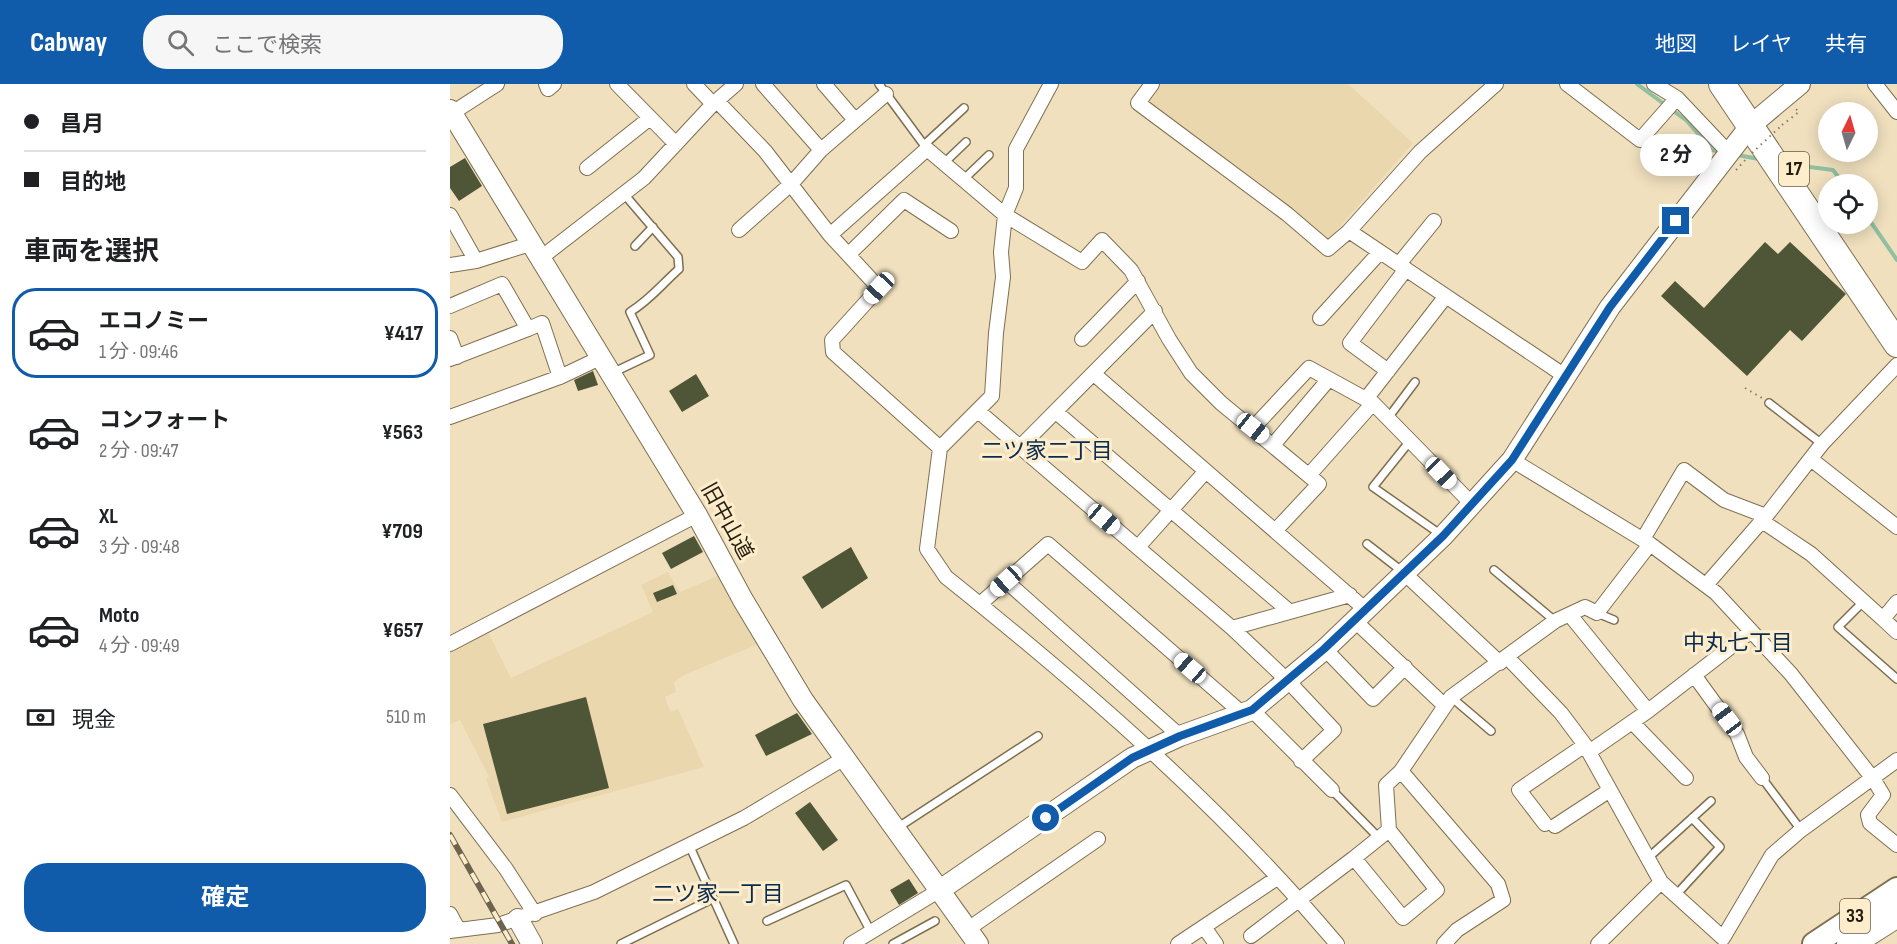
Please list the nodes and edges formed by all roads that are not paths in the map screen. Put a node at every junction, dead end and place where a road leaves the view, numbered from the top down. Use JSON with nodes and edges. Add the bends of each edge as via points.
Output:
{"nodes":[{"id":1,"x":497,"y":84,"type":"edge"},
{"id":2,"x":546,"y":84,"type":"edge"},
{"id":3,"x":554,"y":84,"type":"edge"},
{"id":4,"x":617,"y":84,"type":"edge"},
{"id":5,"x":694,"y":84,"type":"edge"},
{"id":6,"x":736,"y":84,"type":"edge"},
{"id":7,"x":764,"y":84,"type":"edge"},
{"id":8,"x":824,"y":84,"type":"edge"},
{"id":9,"x":1052,"y":84,"type":"edge"},
{"id":10,"x":1152,"y":84,"type":"edge"},
{"id":11,"x":1496,"y":84,"type":"edge"},
{"id":12,"x":1567,"y":84,"type":"edge"},
{"id":13,"x":1654,"y":84,"type":"edge"},
{"id":14,"x":1722,"y":84,"type":"edge"},
{"id":15,"x":1740,"y":84,"type":"edge"},
{"id":16,"x":1800,"y":84,"type":"edge"},
{"id":17,"x":1875,"y":84,"type":"edge"},
{"id":18,"x":883,"y":89,"type":"edge"},
{"id":19,"x":1677,"y":98,"type":"junction"},
{"id":20,"x":715,"y":102,"type":"junction"},
{"id":21,"x":964,"y":108,"type":"dead end"},
{"id":22,"x":451,"y":112,"type":"edge"},
{"id":23,"x":1897,"y":112,"type":"edge"},
{"id":24,"x":650,"y":118,"type":"junction"},
{"id":25,"x":855,"y":120,"type":"junction"},
{"id":26,"x":1768,"y":122,"type":"junction"},
{"id":27,"x":966,"y":142,"type":"dead end"},
{"id":28,"x":676,"y":144,"type":"junction"},
{"id":29,"x":926,"y":147,"type":"junction"},
{"id":30,"x":821,"y":150,"type":"junction"},
{"id":31,"x":1729,"y":153,"type":"junction"},
{"id":32,"x":989,"y":154,"type":"dead end"},
{"id":33,"x":944,"y":163,"type":"junction"},
{"id":34,"x":587,"y":168,"type":"dead end"},
{"id":35,"x":964,"y":179,"type":"junction"},
{"id":36,"x":792,"y":183,"type":"junction"},
{"id":37,"x":624,"y":194,"type":"junction"},
{"id":38,"x":1818,"y":204,"type":"edge"},
{"id":39,"x":450,"y":215,"type":"edge"},
{"id":40,"x":1005,"y":215,"type":"junction"},
{"id":41,"x":1434,"y":221,"type":"dead end"},
{"id":42,"x":653,"y":227,"type":"junction"},
{"id":43,"x":739,"y":230,"type":"dead end"},
{"id":44,"x":951,"y":231,"type":"dead end"},
{"id":45,"x":1349,"y":231,"type":"junction"},
{"id":46,"x":1838,"y":234,"type":"edge"},
{"id":47,"x":456,"y":235,"type":"edge"},
{"id":48,"x":830,"y":235,"type":"junction"},
{"id":49,"x":635,"y":246,"type":"dead end"},
{"id":50,"x":537,"y":250,"type":"junction"},
{"id":51,"x":1380,"y":252,"type":"junction"},
{"id":52,"x":849,"y":254,"type":"junction"},
{"id":53,"x":476,"y":261,"type":"junction"},
{"id":54,"x":450,"y":265,"type":"edge"},
{"id":55,"x":1402,"y":267,"type":"junction"},
{"id":56,"x":1138,"y":281,"type":"junction"},
{"id":57,"x":1446,"y":296,"type":"junction"},
{"id":58,"x":450,"y":306,"type":"edge"},
{"id":59,"x":1155,"y":311,"type":"junction"},
{"id":60,"x":1320,"y":318,"type":"dead end"},
{"id":61,"x":1897,"y":321,"type":"edge"},
{"id":62,"x":528,"y":329,"type":"junction"},
{"id":63,"x":450,"y":338,"type":"edge"},
{"id":64,"x":1082,"y":339,"type":"dead end"},
{"id":65,"x":1897,"y":344,"type":"edge"},
{"id":66,"x":453,"y":358,"type":"edge"},
{"id":67,"x":607,"y":365,"type":"junction"},
{"id":68,"x":1897,"y":365,"type":"edge"},
{"id":69,"x":1388,"y":371,"type":"junction"},
{"id":70,"x":1094,"y":374,"type":"junction"},
{"id":71,"x":1565,"y":376,"type":"junction"},
{"id":72,"x":560,"y":377,"type":"junction"},
{"id":73,"x":1329,"y":379,"type":"junction"},
{"id":74,"x":1415,"y":382,"type":"dead end"},
{"id":75,"x":1369,"y":401,"type":"junction"},
{"id":76,"x":1769,"y":403,"type":"road end"},
{"id":77,"x":978,"y":411,"type":"junction"},
{"id":78,"x":1056,"y":412,"type":"junction"},
{"id":79,"x":450,"y":417,"type":"edge"},
{"id":80,"x":1388,"y":418,"type":"junction"},
{"id":81,"x":1253,"y":428,"type":"junction"},
{"id":82,"x":1410,"y":441,"type":"junction"},
{"id":83,"x":1273,"y":444,"type":"junction"},
{"id":84,"x":1822,"y":444,"type":"junction"},
{"id":85,"x":1020,"y":447,"type":"junction"},
{"id":86,"x":940,"y":448,"type":"junction"},
{"id":87,"x":1512,"y":460,"type":"junction"},
{"id":88,"x":1812,"y":460,"type":"junction"},
{"id":89,"x":1206,"y":471,"type":"junction"},
{"id":90,"x":1310,"y":474,"type":"junction"},
{"id":91,"x":1472,"y":504,"type":"junction"},
{"id":92,"x":1172,"y":509,"type":"junction"},
{"id":93,"x":697,"y":515,"type":"junction"},
{"id":94,"x":1764,"y":519,"type":"junction"},
{"id":95,"x":1897,"y":527,"type":"edge"},
{"id":96,"x":1275,"y":531,"type":"junction"},
{"id":97,"x":1443,"y":536,"type":"junction"},
{"id":98,"x":1646,"y":541,"type":"junction"},
{"id":99,"x":1367,"y":544,"type":"dead end"},
{"id":100,"x":1138,"y":548,"type":"junction"},
{"id":101,"x":1494,"y":570,"type":"dead end"},
{"id":102,"x":1403,"y":572,"type":"junction"},
{"id":103,"x":1006,"y":581,"type":"junction"},
{"id":104,"x":1706,"y":585,"type":"junction"},
{"id":105,"x":1350,"y":595,"type":"junction"},
{"id":106,"x":1863,"y":602,"type":"junction"},
{"id":107,"x":1897,"y":602,"type":"edge"},
{"id":108,"x":980,"y":604,"type":"junction"},
{"id":109,"x":1289,"y":612,"type":"junction"},
{"id":110,"x":1597,"y":613,"type":"junction"},
{"id":111,"x":1360,"y":614,"type":"junction"},
{"id":112,"x":1570,"y":615,"type":"junction"},
{"id":113,"x":1883,"y":619,"type":"junction"},
{"id":114,"x":1614,"y":620,"type":"dead end"},
{"id":115,"x":1556,"y":621,"type":"junction"},
{"id":116,"x":1232,"y":628,"type":"junction"},
{"id":117,"x":1750,"y":632,"type":"junction"},
{"id":118,"x":1897,"y":632,"type":"edge"},
{"id":119,"x":450,"y":644,"type":"edge"},
{"id":120,"x":1324,"y":649,"type":"junction"},
{"id":121,"x":1504,"y":660,"type":"junction"},
{"id":122,"x":1405,"y":668,"type":"junction"},
{"id":123,"x":1694,"y":675,"type":"junction"},
{"id":124,"x":1897,"y":680,"type":"edge"},
{"id":125,"x":1288,"y":681,"type":"junction"},
{"id":126,"x":1448,"y":701,"type":"junction"},
{"id":127,"x":1648,"y":711,"type":"junction"},
{"id":128,"x":1247,"y":712,"type":"junction"},
{"id":129,"x":1632,"y":722,"type":"junction"},
{"id":130,"x":1491,"y":731,"type":"dead end"},
{"id":131,"x":1038,"y":736,"type":"dead end"},
{"id":132,"x":1180,"y":736,"type":"junction"},
{"id":133,"x":1151,"y":749,"type":"junction"},
{"id":134,"x":1587,"y":749,"type":"junction"},
{"id":135,"x":843,"y":759,"type":"junction"},
{"id":136,"x":1897,"y":760,"type":"edge"},
{"id":137,"x":1301,"y":761,"type":"junction"},
{"id":138,"x":1401,"y":771,"type":"junction"},
{"id":139,"x":1686,"y":778,"type":"dead end"},
{"id":140,"x":1762,"y":778,"type":"joint"},
{"id":141,"x":1874,"y":780,"type":"junction"},
{"id":142,"x":1332,"y":790,"type":"joint"},
{"id":143,"x":1610,"y":790,"type":"junction"},
{"id":144,"x":450,"y":795,"type":"edge"},
{"id":145,"x":1711,"y":801,"type":"dead end"},
{"id":146,"x":1692,"y":818,"type":"junction"},
{"id":147,"x":895,"y":830,"type":"junction"},
{"id":148,"x":1802,"y":830,"type":"junction"},
{"id":149,"x":1384,"y":834,"type":"junction"},
{"id":150,"x":1098,"y":838,"type":"dead end"},
{"id":151,"x":1897,"y":844,"type":"edge"},
{"id":152,"x":690,"y":847,"type":"junction"},
{"id":153,"x":1354,"y":858,"type":"junction"},
{"id":154,"x":1648,"y":858,"type":"junction"},
{"id":155,"x":1278,"y":878,"type":"junction"},
{"id":156,"x":1661,"y":882,"type":"junction"},
{"id":157,"x":1897,"y":889,"type":"edge"},
{"id":158,"x":940,"y":890,"type":"junction"},
{"id":159,"x":1676,"y":895,"type":"junction"},
{"id":160,"x":712,"y":899,"type":"junction"},
{"id":161,"x":1300,"y":900,"type":"junction"},
{"id":162,"x":450,"y":914,"type":"edge"},
{"id":163,"x":1897,"y":914,"type":"edge"},
{"id":164,"x":526,"y":917,"type":"junction"},
{"id":165,"x":767,"y":921,"type":"dead end"},
{"id":166,"x":935,"y":921,"type":"dead end"},
{"id":167,"x":1204,"y":927,"type":"junction"},
{"id":168,"x":454,"y":930,"type":"edge"},
{"id":169,"x":871,"y":932,"type":"junction"},
{"id":170,"x":1897,"y":934,"type":"edge"},
{"id":171,"x":1251,"y":936,"type":"dead end"},
{"id":172,"x":973,"y":937,"type":"edge"},
{"id":173,"x":1720,"y":941,"type":"edge"},
{"id":174,"x":731,"y":943,"type":"edge"},
{"id":175,"x":1332,"y":943,"type":"edge"},
{"id":176,"x":532,"y":944,"type":"edge"},
{"id":177,"x":621,"y":944,"type":"edge"},
{"id":178,"x":851,"y":944,"type":"edge"},
{"id":179,"x":893,"y":944,"type":"edge"},
{"id":180,"x":1178,"y":944,"type":"edge"},
{"id":181,"x":1216,"y":944,"type":"edge"},
{"id":182,"x":1444,"y":944,"type":"edge"},
{"id":183,"x":1598,"y":944,"type":"edge"},
{"id":184,"x":1814,"y":944,"type":"edge"},
{"id":185,"x":1850,"y":944,"type":"edge"},
{"id":186,"x":1882,"y":944,"type":"edge"}],
"edges":[{"from":1,"to":22,"type":"street"},
{"from":2,"to":3,"type":"street","via":[[548,89]]},
{"from":4,"to":24,"type":"street"},
{"from":5,"to":20,"type":"street"},
{"from":6,"to":20,"type":"street"},
{"from":7,"to":30,"type":"street"},
{"from":8,"to":25,"type":"street"},
{"from":9,"to":40,"type":"street","via":[[1016,149],[1016,188]]},
{"from":10,"to":45,"type":"street","via":[[1138,103],[1328,249]]},
{"from":11,"to":45,"type":"street","via":[[1420,152]]},
{"from":12,"to":19,"type":"street","via":[[1640,140]]},
{"from":13,"to":19,"type":"street"},
{"from":14,"to":26,"type":"highway","number":"17"},
{"from":15,"to":26,"type":"highway","number":"17"},
{"from":16,"to":26,"type":"street"},
{"from":17,"to":23,"type":"street"},
{"from":18,"to":25,"type":"street"},
{"from":18,"to":29,"type":"lane"},
{"from":19,"to":31,"type":"street"},
{"from":20,"to":28,"type":"street"},
{"from":20,"to":36,"type":"street"},
{"from":21,"to":29,"type":"lane"},
{"from":22,"to":50,"type":"street","name":"旧中山道"},
{"from":24,"to":28,"type":"street"},
{"from":24,"to":34,"type":"street"},
{"from":25,"to":30,"type":"street"},
{"from":26,"to":31,"type":"street"},
{"from":26,"to":38,"type":"highway","number":"17"},
{"from":26,"to":65,"type":"highway","number":"17"},
{"from":27,"to":33,"type":"lane"},
{"from":28,"to":37,"type":"street","via":[[645,178]]},
{"from":29,"to":33,"type":"street"},
{"from":29,"to":48,"type":"street"},
{"from":30,"to":36,"type":"street"},
{"from":31,"to":71,"type":"street","via":[[1610,307]]},
{"from":32,"to":35,"type":"lane"},
{"from":33,"to":35,"type":"street"},
{"from":35,"to":40,"type":"street"},
{"from":36,"to":43,"type":"street"},
{"from":36,"to":48,"type":"street"},
{"from":37,"to":42,"type":"lane"},
{"from":37,"to":50,"type":"street"},
{"from":39,"to":47,"type":"street"},
{"from":40,"to":56,"type":"street","via":[[1082,262],[1102,240]]},
{"from":40,"to":77,"type":"street","via":[[992,396]]},
{"from":41,"to":55,"type":"street"},
{"from":42,"to":49,"type":"lane"},
{"from":42,"to":67,"type":"lane","via":[[678,257],[678,269],[650,301],[630,312],[650,355]]},
{"from":44,"to":52,"type":"street","via":[[904,200]]},
{"from":45,"to":51,"type":"street"},
{"from":46,"to":61,"type":"highway"},
{"from":47,"to":53,"type":"street"},
{"from":48,"to":52,"type":"street"},
{"from":50,"to":53,"type":"street"},
{"from":50,"to":67,"type":"street","name":"旧中山道"},
{"from":51,"to":55,"type":"street"},
{"from":51,"to":60,"type":"street"},
{"from":52,"to":86,"type":"street","via":[[879,288],[832,340],[833,352]]},
{"from":53,"to":54,"type":"street"},
{"from":55,"to":57,"type":"street"},
{"from":55,"to":69,"type":"street","via":[[1350,343]]},
{"from":56,"to":59,"type":"street"},
{"from":56,"to":64,"type":"street"},
{"from":57,"to":69,"type":"street"},
{"from":57,"to":71,"type":"street"},
{"from":58,"to":62,"type":"street","via":[[502,284]]},
{"from":59,"to":70,"type":"street"},
{"from":59,"to":81,"type":"street","via":[[1191,373]]},
{"from":62,"to":66,"type":"street"},
{"from":62,"to":72,"type":"street","via":[[542,323]]},
{"from":63,"to":66,"type":"street"},
{"from":67,"to":72,"type":"street"},
{"from":67,"to":93,"type":"street","name":"旧中山道"},
{"from":68,"to":84,"type":"street"},
{"from":69,"to":75,"type":"street"},
{"from":70,"to":78,"type":"street"},
{"from":70,"to":89,"type":"street"},
{"from":71,"to":87,"type":"street"},
{"from":72,"to":79,"type":"street"},
{"from":73,"to":75,"type":"street"},
{"from":73,"to":81,"type":"street","via":[[1309,368]]},
{"from":73,"to":83,"type":"street"},
{"from":74,"to":80,"type":"lane"},
{"from":75,"to":80,"type":"street"},
{"from":75,"to":90,"type":"street"},
{"from":76,"to":84,"type":"lane"},
{"from":77,"to":85,"type":"street"},
{"from":77,"to":86,"type":"street"},
{"from":78,"to":85,"type":"street"},
{"from":78,"to":92,"type":"street"},
{"from":80,"to":82,"type":"street"},
{"from":81,"to":83,"type":"street"},
{"from":82,"to":91,"type":"street"},
{"from":82,"to":97,"type":"lane","via":[[1373,487]]},
{"from":83,"to":90,"type":"street"},
{"from":84,"to":88,"type":"street"},
{"from":85,"to":100,"type":"street"},
{"from":86,"to":108,"type":"street","via":[[927,549],[946,578]]},
{"from":87,"to":91,"type":"street"},
{"from":87,"to":98,"type":"street"},
{"from":88,"to":94,"type":"street"},
{"from":88,"to":95,"type":"street"},
{"from":89,"to":92,"type":"street"},
{"from":89,"to":96,"type":"street"},
{"from":90,"to":96,"type":"street","via":[[1319,484]]},
{"from":91,"to":97,"type":"street"},
{"from":92,"to":100,"type":"street"},
{"from":92,"to":109,"type":"street"},
{"from":93,"to":119,"type":"street"},
{"from":93,"to":135,"type":"street","name":"旧中山道","via":[[743,600]]},
{"from":94,"to":98,"type":"street","via":[[1724,500],[1684,470]]},
{"from":94,"to":104,"type":"street"},
{"from":94,"to":106,"type":"street","via":[[1811,554]]},
{"from":96,"to":105,"type":"street"},
{"from":97,"to":102,"type":"street"},
{"from":98,"to":104,"type":"street"},
{"from":98,"to":110,"type":"street"},
{"from":99,"to":102,"type":"lane"},
{"from":100,"to":116,"type":"street"},
{"from":101,"to":115,"type":"lane"},
{"from":102,"to":111,"type":"street"},
{"from":102,"to":121,"type":"street"},
{"from":103,"to":108,"type":"street"},
{"from":103,"to":128,"type":"street","via":[[1048,544]]},
{"from":103,"to":132,"type":"street"},
{"from":104,"to":117,"type":"street"},
{"from":105,"to":109,"type":"street"},
{"from":105,"to":111,"type":"street"},
{"from":106,"to":113,"type":"street"},
{"from":106,"to":124,"type":"lane","via":[[1838,627]]},
{"from":107,"to":113,"type":"street"},
{"from":108,"to":133,"type":"street"},
{"from":109,"to":116,"type":"street"},
{"from":110,"to":112,"type":"street","via":[[1585,607]]},
{"from":110,"to":114,"type":"lane"},
{"from":111,"to":120,"type":"street"},
{"from":111,"to":122,"type":"street"},
{"from":112,"to":115,"type":"street"},
{"from":112,"to":127,"type":"street"},
{"from":113,"to":118,"type":"street"},
{"from":115,"to":121,"type":"street"},
{"from":116,"to":125,"type":"street"},
{"from":117,"to":123,"type":"street"},
{"from":117,"to":141,"type":"street","via":[[1791,674]]},
{"from":120,"to":122,"type":"street","via":[[1373,699]]},
{"from":120,"to":125,"type":"street"},
{"from":121,"to":126,"type":"street"},
{"from":121,"to":134,"type":"street","via":[[1562,713]]},
{"from":122,"to":126,"type":"street"},
{"from":123,"to":127,"type":"street"},
{"from":123,"to":140,"type":"street","via":[[1737,734],[1746,757]]},
{"from":125,"to":128,"type":"street"},
{"from":125,"to":137,"type":"street","via":[[1334,730]]},
{"from":126,"to":130,"type":"lane"},
{"from":126,"to":138,"type":"street"},
{"from":127,"to":129,"type":"street"},
{"from":128,"to":132,"type":"street"},
{"from":128,"to":137,"type":"street"},
{"from":129,"to":134,"type":"street"},
{"from":129,"to":139,"type":"street"},
{"from":131,"to":147,"type":"lane"},
{"from":132,"to":133,"type":"street"},
{"from":133,"to":155,"type":"street"},
{"from":133,"to":158,"type":"street","via":[[1132,758]]},
{"from":134,"to":143,"type":"street"},
{"from":134,"to":143,"type":"street","via":[[1519,790],[1550,825]]},
{"from":135,"to":147,"type":"street","name":"旧中山道"},
{"from":135,"to":152,"type":"street"},
{"from":136,"to":141,"type":"street"},
{"from":137,"to":142,"type":"street"},
{"from":138,"to":149,"type":"street","via":[[1386,785]]},
{"from":138,"to":182,"type":"street","via":[[1498,884],[1503,900],[1457,930]]},
{"from":140,"to":148,"type":"lane"},
{"from":141,"to":148,"type":"street"},
{"from":141,"to":151,"type":"street","via":[[1883,795],[1868,815],[1870,823]]},
{"from":142,"to":149,"type":"lane"},
{"from":143,"to":154,"type":"street"},
{"from":144,"to":164,"type":"street","via":[[506,869]]},
{"from":145,"to":146,"type":"lane"},
{"from":146,"to":154,"type":"lane"},
{"from":146,"to":159,"type":"lane","via":[[1720,847]]},
{"from":147,"to":158,"type":"street","name":"旧中山道"},
{"from":148,"to":173,"type":"street","via":[[1772,855]]},
{"from":149,"to":153,"type":"street"},
{"from":149,"to":153,"type":"street","via":[[1437,890],[1403,918]]},
{"from":150,"to":172,"type":"street"},
{"from":152,"to":160,"type":"lane"},
{"from":152,"to":164,"type":"street","via":[[594,892]]},
{"from":153,"to":161,"type":"street"},
{"from":154,"to":156,"type":"street"},
{"from":155,"to":161,"type":"street"},
{"from":155,"to":167,"type":"street"},
{"from":156,"to":159,"type":"street"},
{"from":156,"to":183,"type":"street"},
{"from":157,"to":184,"type":"main road","number":"33"},
{"from":158,"to":169,"type":"street"},
{"from":158,"to":172,"type":"street","name":"旧中山道"},
{"from":159,"to":173,"type":"street"},
{"from":160,"to":174,"type":"lane"},
{"from":160,"to":177,"type":"lane"},
{"from":161,"to":171,"type":"street"},
{"from":161,"to":175,"type":"street"},
{"from":162,"to":168,"type":"street"},
{"from":163,"to":185,"type":"highway"},
{"from":164,"to":168,"type":"street"},
{"from":164,"to":176,"type":"street"},
{"from":165,"to":169,"type":"lane","via":[[846,885]]},
{"from":166,"to":179,"type":"lane"},
{"from":167,"to":180,"type":"street"},
{"from":167,"to":181,"type":"street"},
{"from":169,"to":178,"type":"street"},
{"from":170,"to":186,"type":"highway"}]}
